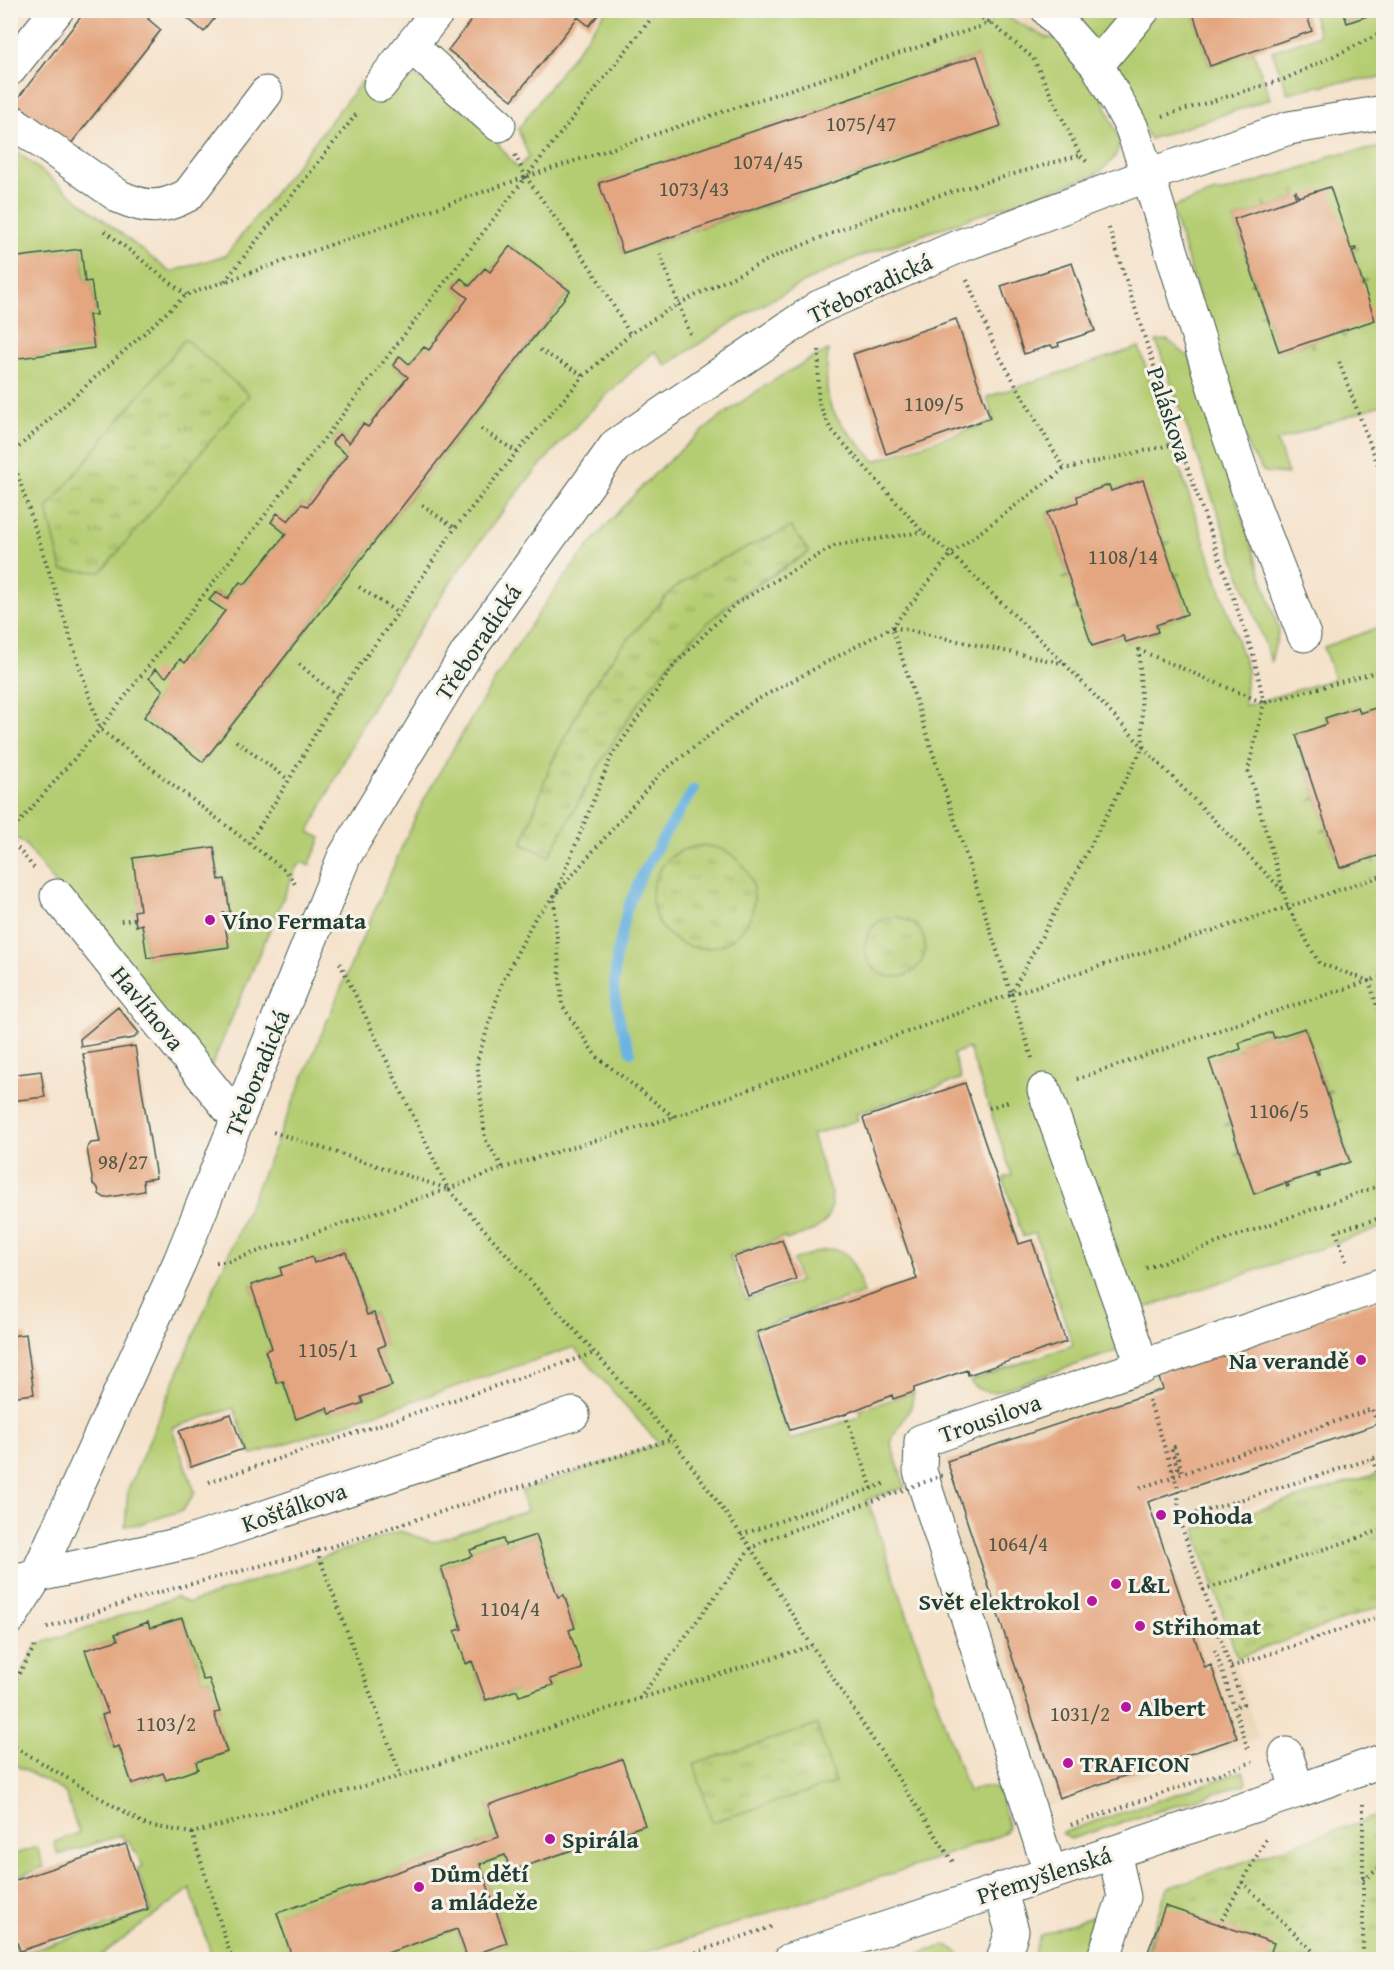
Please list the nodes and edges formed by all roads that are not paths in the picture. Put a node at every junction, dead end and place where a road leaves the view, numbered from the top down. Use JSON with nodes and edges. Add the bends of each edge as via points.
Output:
{"nodes":[{"id":1,"x":57,"y":10,"type":"edge"},
{"id":2,"x":440,"y":10,"type":"edge"},
{"id":3,"x":1048,"y":10,"type":"edge"},
{"id":4,"x":1143,"y":10,"type":"edge"},
{"id":5,"x":411,"y":46,"type":"junction"},
{"id":6,"x":1097,"y":65,"type":"junction"},
{"id":7,"x":10,"y":69,"type":"edge"},
{"id":8,"x":380,"y":85,"type":"road end"},
{"id":9,"x":266,"y":93,"type":"dead end"},
{"id":10,"x":1383,"y":112,"type":"edge"},
{"id":11,"x":10,"y":120,"type":"edge"},
{"id":12,"x":499,"y":124,"type":"road end"},
{"id":13,"x":1149,"y":175,"type":"junction"},
{"id":14,"x":1304,"y":635,"type":"dead end"},
{"id":15,"x":57,"y":896,"type":"dead end"},
{"id":16,"x":1040,"y":1079,"type":"road end"},
{"id":17,"x":238,"y":1120,"type":"junction"},
{"id":18,"x":1370,"y":1288,"type":"edge"},
{"id":19,"x":1143,"y":1367,"type":"junction"},
{"id":20,"x":573,"y":1414,"type":"dead end"},
{"id":21,"x":23,"y":1579,"type":"edge"},
{"id":22,"x":10,"y":1618,"type":"edge"},
{"id":23,"x":1286,"y":1754,"type":"road end"},
{"id":24,"x":1383,"y":1760,"type":"edge"},
{"id":25,"x":1298,"y":1791,"type":"junction"},
{"id":26,"x":1113,"y":1852,"type":"junction"},
{"id":27,"x":1050,"y":1872,"type":"junction"},
{"id":28,"x":1000,"y":1890,"type":"junction"},
{"id":29,"x":790,"y":1959,"type":"edge"},
{"id":30,"x":1003,"y":1959,"type":"edge"},
{"id":31,"x":1103,"y":1959,"type":"edge"}],
"edges":[{"from":1,"to":7,"type":"street"},
{"from":2,"to":5,"type":"street"},
{"from":3,"to":6,"type":"street","name":"Paláskova"},
{"from":4,"to":6,"type":"street"},
{"from":5,"to":8,"type":"street"},
{"from":5,"to":12,"type":"street"},
{"from":6,"to":13,"type":"street","name":"Paláskova","via":[[1131,126]]},
{"from":9,"to":11,"type":"street","via":[[188,195],[156,206],[138,205],[120,197]]},
{"from":10,"to":13,"type":"street","name":"Třeboradická","via":[[1289,128]]},
{"from":13,"to":14,"type":"street","name":"Paláskova","via":[[1227,430]]},
{"from":13,"to":17,"type":"street","name":"Třeboradická","via":[[955,248],[819,307],[616,445],[467,653],[344,857]]},
{"from":15,"to":17,"type":"street","name":"Havlínova"},
{"from":16,"to":19,"type":"street"},
{"from":17,"to":21,"type":"street","name":"Třeboradická","via":[[180,1261]]},
{"from":18,"to":19,"type":"street","name":"Trousilova"},
{"from":19,"to":27,"type":"street","name":"Trousilova","via":[[921,1441],[920,1471]]},
{"from":20,"to":21,"type":"street","name":"Košťálkova","via":[[190,1542]]},
{"from":21,"to":22,"type":"street","name":"Třeboradická"},
{"from":23,"to":25,"type":"street"},
{"from":24,"to":25,"type":"street","name":"Přemyšlenská"},
{"from":25,"to":26,"type":"street","name":"Přemyšlenská"},
{"from":26,"to":27,"type":"street","name":"Přemyšlenská"},
{"from":26,"to":31,"type":"street","via":[[1124,1897]]},
{"from":27,"to":28,"type":"street","name":"Přemyšlenská"},
{"from":28,"to":29,"type":"street","name":"Přemyšlenská"},
{"from":28,"to":30,"type":"street","via":[[1012,1931]]}]}
